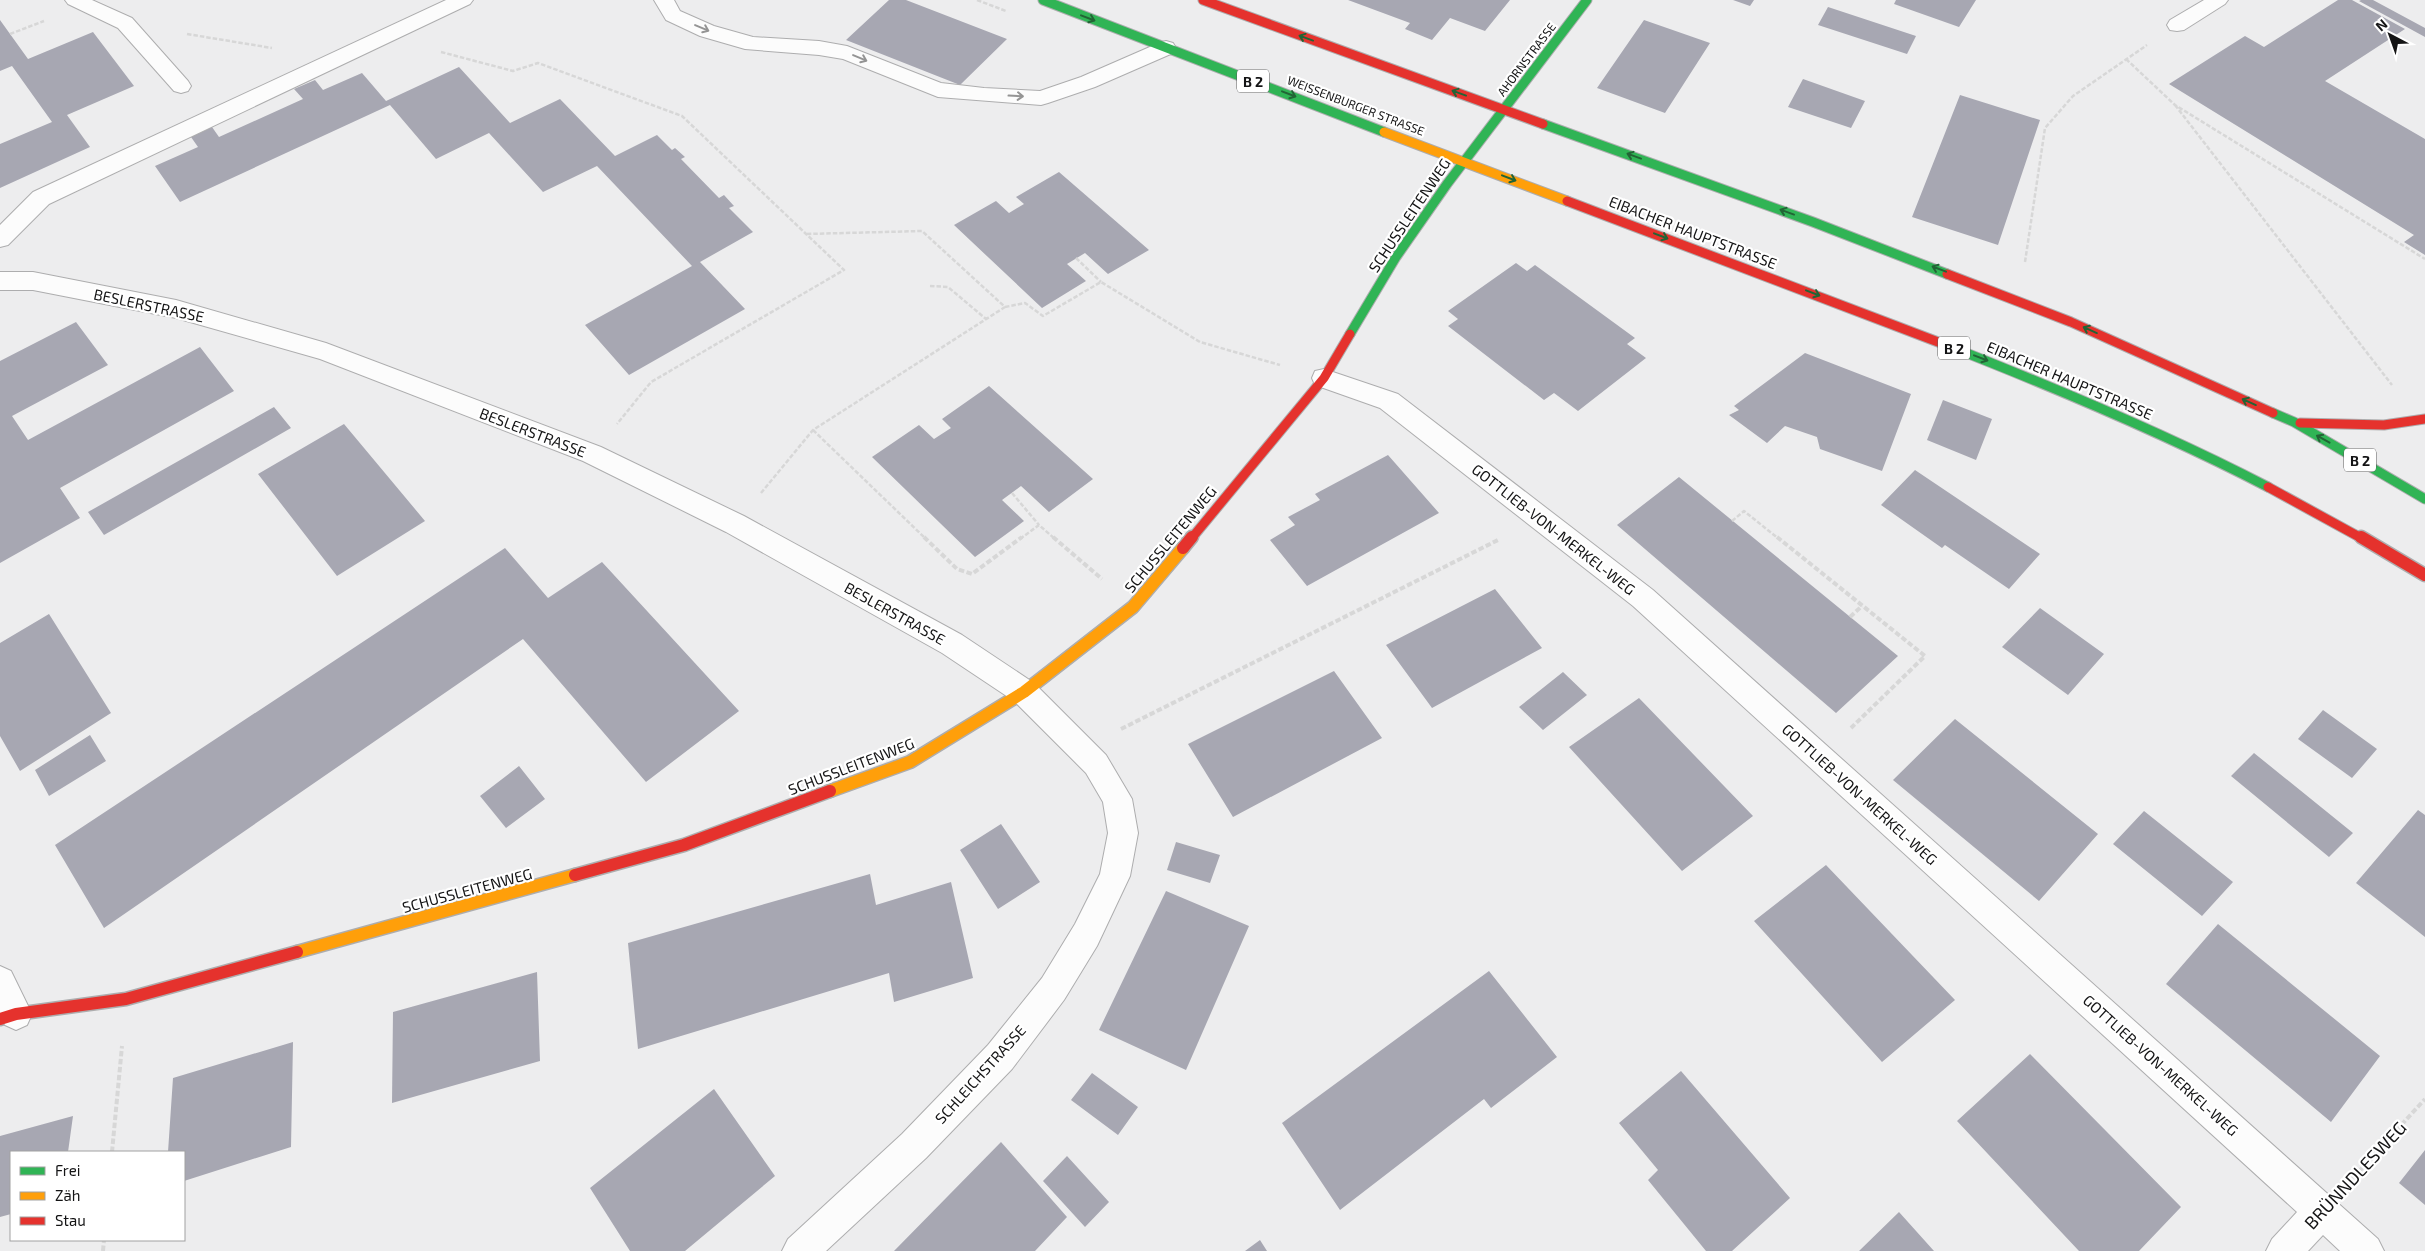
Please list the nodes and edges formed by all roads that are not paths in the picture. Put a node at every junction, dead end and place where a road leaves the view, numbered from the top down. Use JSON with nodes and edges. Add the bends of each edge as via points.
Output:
{"nodes":[{"id":1,"x":75,"y":0,"type":"edge"},
{"id":2,"x":463,"y":0,"type":"edge"},
{"id":3,"x":664,"y":0,"type":"edge"},
{"id":4,"x":1043,"y":0,"type":"edge"},
{"id":5,"x":1203,"y":0,"type":"edge"},
{"id":6,"x":1587,"y":0,"type":"edge"},
{"id":7,"x":2218,"y":0,"type":"edge"},
{"id":8,"x":2177,"y":25,"type":"road end"},
{"id":9,"x":1166,"y":48,"type":"junction"},
{"id":10,"x":181,"y":86,"type":"dead end"},
{"id":11,"x":1504,"y":110,"type":"junction"},
{"id":12,"x":1464,"y":161,"type":"junction"},
{"id":13,"x":0,"y":239,"type":"edge"},
{"id":14,"x":0,"y":281,"type":"edge"},
{"id":15,"x":1324,"y":378,"type":"junction"},
{"id":16,"x":2425,"y":419,"type":"edge"},
{"id":17,"x":2294,"y":422,"type":"junction"},
{"id":18,"x":2425,"y":499,"type":"edge"},
{"id":19,"x":2425,"y":575,"type":"edge"},
{"id":20,"x":1024,"y":692,"type":"junction"},
{"id":21,"x":0,"y":982,"type":"edge"},
{"id":22,"x":8,"y":1016,"type":"edge"},
{"id":23,"x":2322,"y":1211,"type":"junction"},
{"id":24,"x":800,"y":1251,"type":"edge"},
{"id":25,"x":2284,"y":1251,"type":"edge"},
{"id":26,"x":2366,"y":1251,"type":"edge"}],
"edges":[{"from":1,"to":10,"type":"street","via":[[125,23]]},
{"from":2,"to":13,"type":"street","via":[[41,198]]},
{"from":3,"to":9,"type":"street","one_way":true,"via":[[673,15],[707,31],[752,44],[847,53],[938,90],[966,93],[1041,98],[1088,82]]},
{"from":4,"to":9,"type":"main road","name":"WEISSENBURGER STRASSE","number":"B 2","one_way":true},
{"from":11,"to":5,"type":"main road","number":"B 2","one_way":true},
{"from":6,"to":11,"type":"main road","name":"AHORNSTRASSE"},
{"from":7,"to":8,"type":"street"},
{"from":9,"to":12,"type":"main road","name":"WEISSENBURGER STRASSE","number":"B 2","one_way":true},
{"from":11,"to":12,"type":"main road","name":"SCHUSSLEITENWEG"},
{"from":17,"to":11,"type":"main road","number":"B 2","one_way":true,"via":[[2098,334],[1974,283]]},
{"from":12,"to":15,"type":"main road","name":"SCHUSSLEITENWEG","via":[[1396,257]]},
{"from":12,"to":19,"type":"main road","name":"EIBACHER HAUPTSTRASSE","number":"B 2","one_way":true,"via":[[2093,404],[2266,485]]},
{"from":14,"to":20,"type":"street","name":"BESLERSTRASSE","via":[[33,281],[176,309],[317,349],[592,454],[735,524],[952,644]]},
{"from":15,"to":20,"type":"main road","name":"SCHUSSLEITENWEG","via":[[1133,606]]},
{"from":15,"to":23,"type":"street","name":"GOTTLIEB-VON-MERKEL-WEG","via":[[1389,401],[1643,598]]},
{"from":16,"to":17,"type":"main road","via":[[2384,425]]},
{"from":18,"to":17,"type":"main road","number":"B 2","one_way":true},
{"from":20,"to":22,"type":"main road","name":"SCHUSSLEITENWEG","via":[[910,762],[684,845],[126,999]]},
{"from":20,"to":24,"type":"street","name":"SCHLEICHSTRASSE","via":[[1096,764],[1116,799],[1124,833],[1115,876],[1086,935],[1053,990],[1000,1057],[914,1146]]},
{"from":21,"to":22,"type":"street"},
{"from":23,"to":25,"type":"street","name":"BRÜNNDLESWEG"},
{"from":23,"to":26,"type":"street","name":"GOTTLIEB-VON-MERKEL-WEG"}]}
